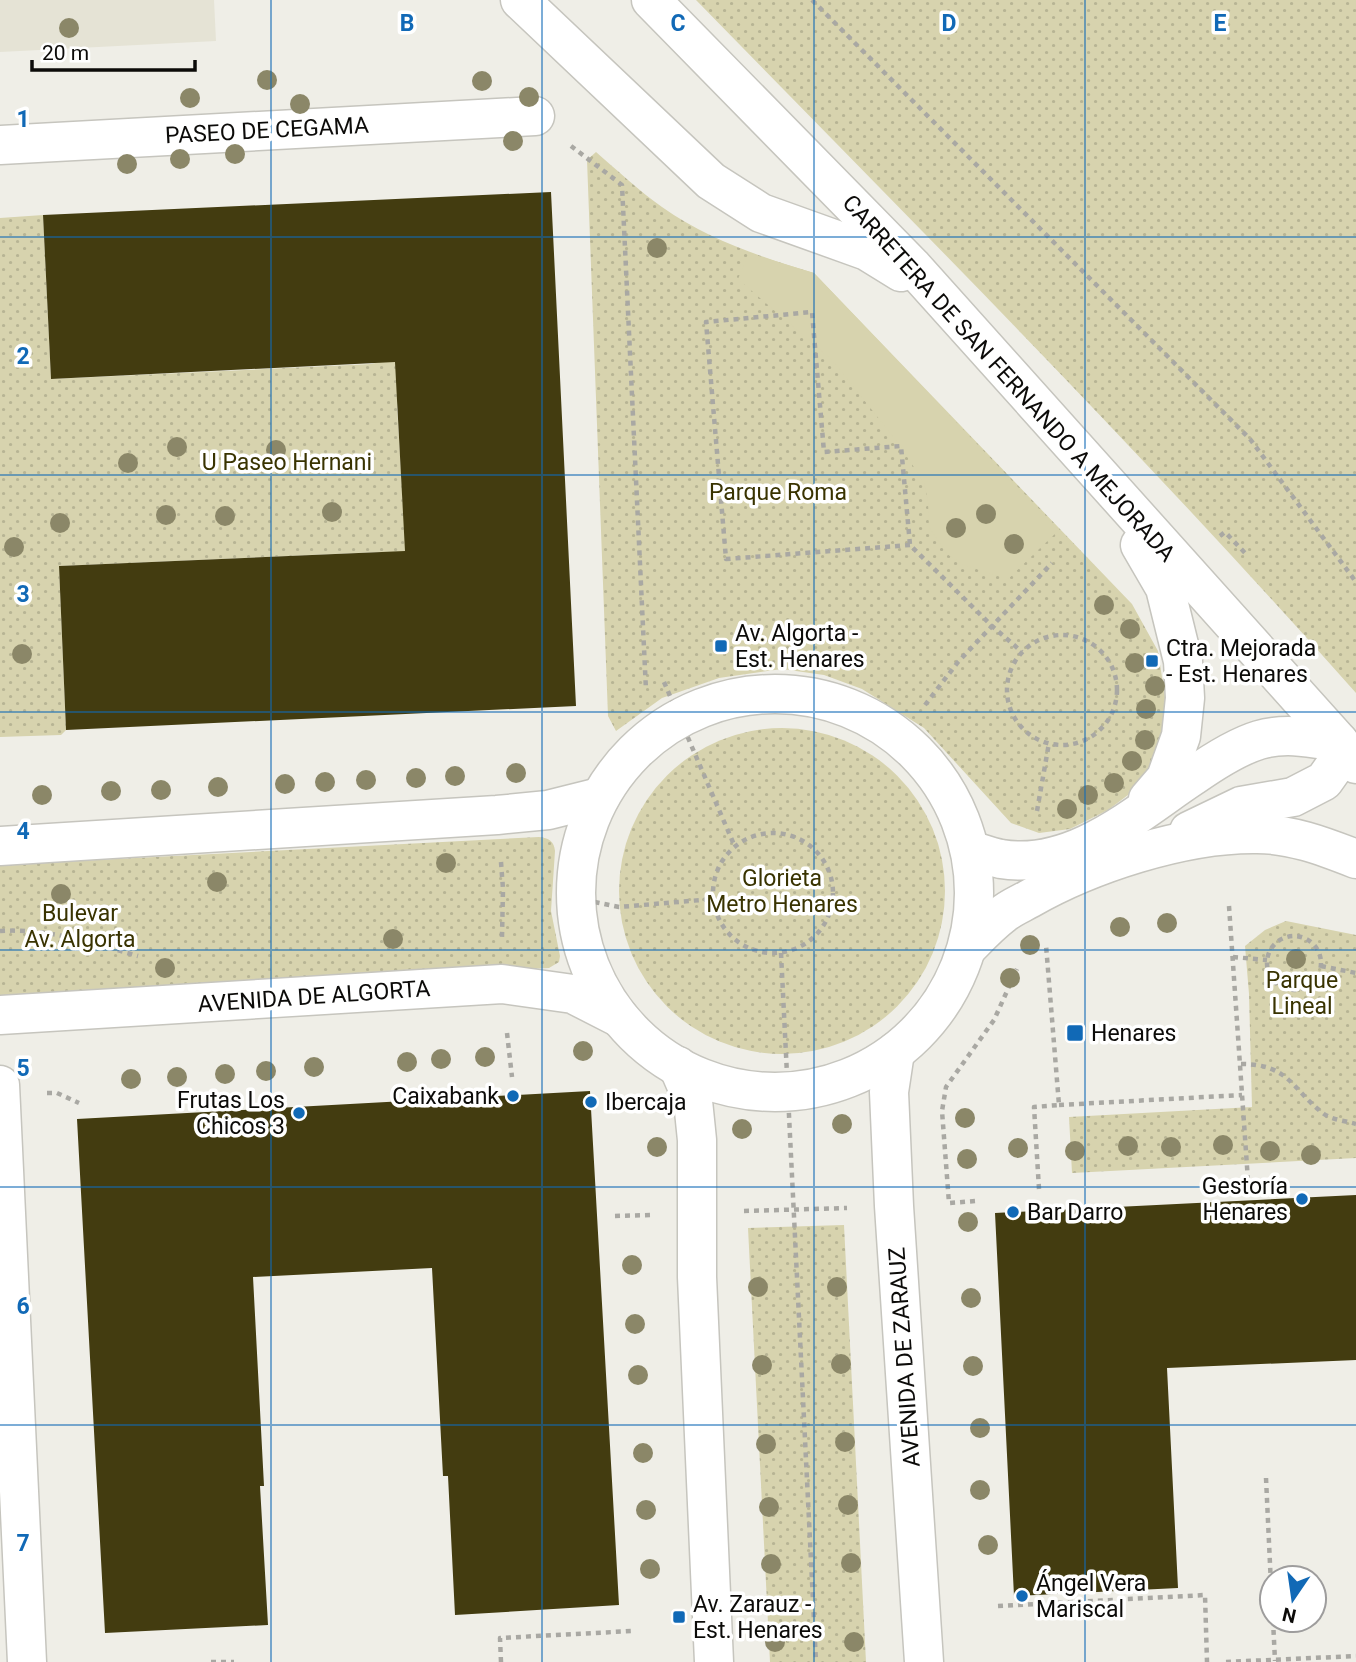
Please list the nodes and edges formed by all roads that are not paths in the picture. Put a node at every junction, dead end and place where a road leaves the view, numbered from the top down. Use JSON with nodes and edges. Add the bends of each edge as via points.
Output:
{"nodes":[{"id":1,"x":520,"y":0,"type":"edge"},
{"id":2,"x":651,"y":0,"type":"edge"},
{"id":3,"x":535,"y":116,"type":"road end"},
{"id":4,"x":0,"y":145,"type":"edge"},
{"id":5,"x":936,"y":293,"type":"junction"},
{"id":6,"x":1096,"y":471,"type":"junction"},
{"id":7,"x":1347,"y":752,"type":"edge"},
{"id":8,"x":600,"y":797,"type":"junction"},
{"id":9,"x":1136,"y":838,"type":"junction"},
{"id":10,"x":0,"y":846,"type":"edge"},
{"id":11,"x":970,"y":850,"type":"junction"},
{"id":12,"x":1356,"y":859,"type":"edge"},
{"id":13,"x":967,"y":948,"type":"junction"},
{"id":14,"x":0,"y":1015,"type":"edge"},
{"id":15,"x":622,"y":1019,"type":"junction"},
{"id":16,"x":895,"y":1052,"type":"junction"},
{"id":17,"x":678,"y":1066,"type":"junction"},
{"id":18,"x":0,"y":1085,"type":"edge"},
{"id":19,"x":27,"y":1662,"type":"edge"},
{"id":20,"x":714,"y":1662,"type":"edge"},
{"id":21,"x":924,"y":1662,"type":"edge"}],
"edges":[{"from":1,"to":5,"type":"street","via":[[711,181],[761,213],[867,251]]},
{"from":2,"to":5,"type":"street","name":"CARRETERA DE SAN FERNANDO A MEJORADA"},
{"from":3,"to":4,"type":"street","name":"PASEO DE CEGAMA"},
{"from":5,"to":6,"type":"street","name":"CARRETERA DE SAN FERNANDO A MEJORADA"},
{"from":6,"to":7,"type":"street","name":"CARRETERA DE SAN FERNANDO A MEJORADA"},
{"from":6,"to":9,"type":"street","via":[[1165,588],[1183,661],[1181,736]]},
{"from":7,"to":9,"type":"street","via":[[1324,781],[1293,797],[1241,806]]},
{"from":7,"to":9,"type":"street","via":[[1294,735],[1259,740],[1217,760]]},
{"from":8,"to":10,"type":"street","via":[[548,810],[497,815]]},
{"from":8,"to":11,"type":"street","via":[[634,752],[679,719],[717,702],[757,695],[798,695],[838,704],[876,721],[909,746],[936,776],[957,812]]},
{"from":8,"to":15,"type":"street","via":[[584,838],[575,898],[587,955],[601,989]]},
{"from":9,"to":11,"type":"street","via":[[1039,859],[1002,859]]},
{"from":9,"to":12,"type":"street","via":[[1254,834],[1299,838]]},
{"from":9,"to":13,"type":"street","via":[[1003,914]]},
{"from":11,"to":13,"type":"street","via":[[975,900]]},
{"from":13,"to":16,"type":"street","via":[[939,1006]]},
{"from":14,"to":15,"type":"street","name":"AVENIDA DE ALGORTA","via":[[502,984],[573,994]]},
{"from":15,"to":17,"type":"street","via":[[648,1046]]},
{"from":16,"to":17,"type":"street","via":[[844,1080],[787,1091],[731,1086]]},
{"from":16,"to":21,"type":"street","name":"AVENIDA DE ZARAUZ","via":[[890,1092],[894,1206]]},
{"from":17,"to":20,"type":"street","via":[[693,1101],[697,1140],[699,1353]]},
{"from":18,"to":19,"type":"street"}]}
